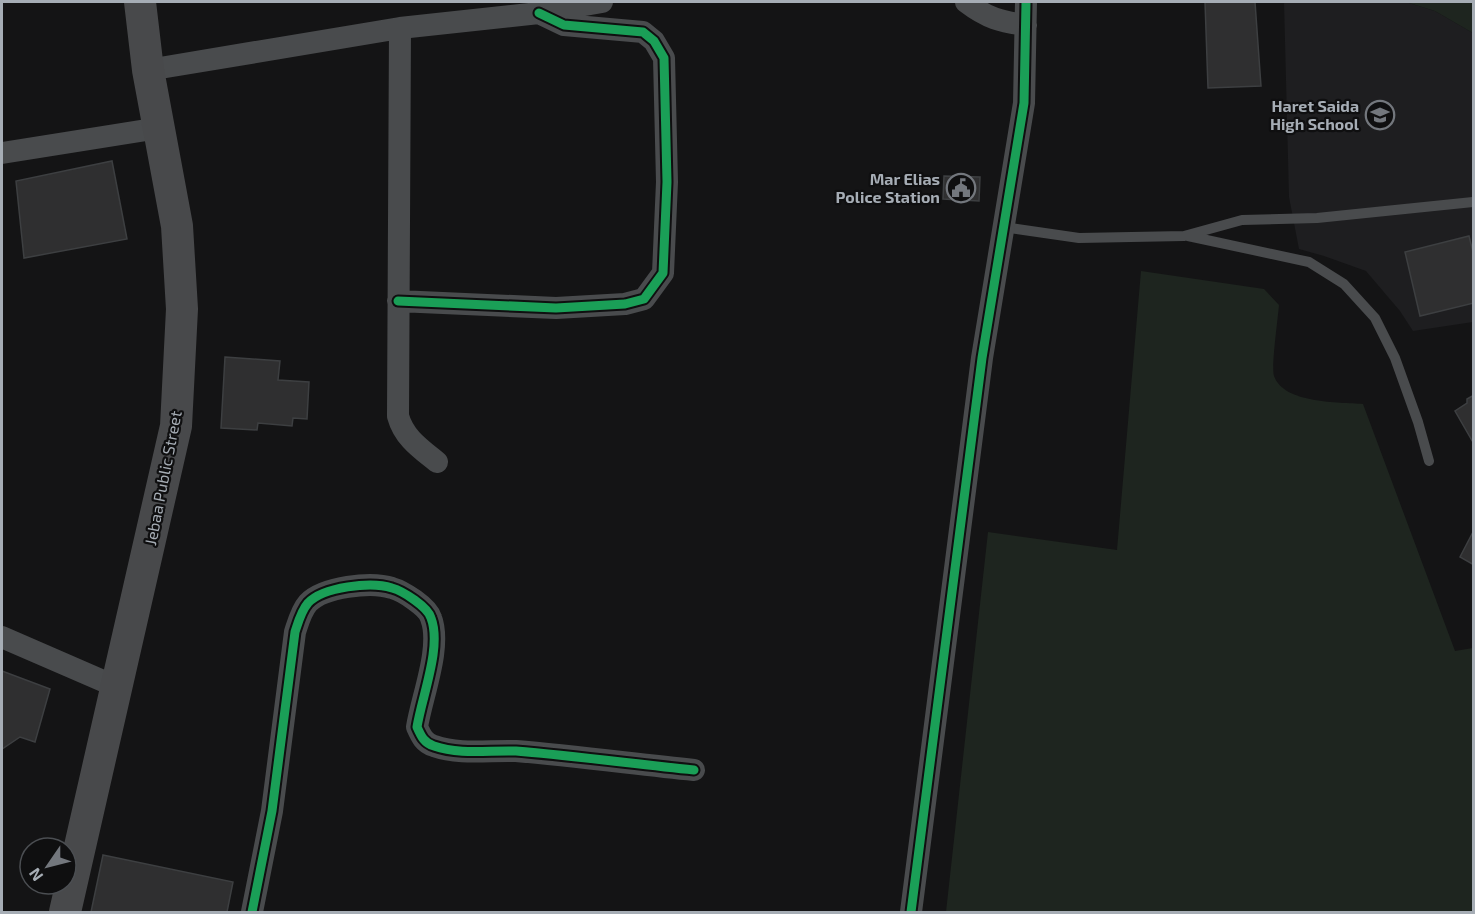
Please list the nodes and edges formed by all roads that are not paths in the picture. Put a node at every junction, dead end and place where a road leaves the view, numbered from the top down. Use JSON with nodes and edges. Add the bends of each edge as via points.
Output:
{"nodes":[{"id":1,"x":140,"y":2,"type":"edge"},
{"id":2,"x":602,"y":2,"type":"edge"},
{"id":3,"x":966,"y":2,"type":"edge"},
{"id":4,"x":1026,"y":2,"type":"edge"},
{"id":5,"x":539,"y":13,"type":"junction"},
{"id":6,"x":1026,"y":25,"type":"junction"},
{"id":7,"x":400,"y":28,"type":"junction"},
{"id":8,"x":148,"y":70,"type":"junction"},
{"id":9,"x":159,"y":128,"type":"junction"},
{"id":10,"x":2,"y":153,"type":"edge"},
{"id":11,"x":1473,"y":202,"type":"edge"},
{"id":12,"x":1003,"y":227,"type":"junction"},
{"id":13,"x":1184,"y":236,"type":"junction"},
{"id":14,"x":398,"y":301,"type":"junction"},
{"id":15,"x":1429,"y":461,"type":"dead end"},
{"id":16,"x":437,"y":462,"type":"dead end"},
{"id":17,"x":2,"y":637,"type":"edge"},
{"id":18,"x":117,"y":687,"type":"junction"},
{"id":19,"x":694,"y":770,"type":"dead end"},
{"id":20,"x":65,"y":912,"type":"edge"},
{"id":21,"x":252,"y":912,"type":"edge"},
{"id":22,"x":912,"y":912,"type":"edge"}],
"edges":[{"from":1,"to":8,"type":"main road","name":"Jebaa Public Street"},
{"from":2,"to":5,"type":"street"},
{"from":3,"to":6,"type":"street","via":[[981,14]]},
{"from":4,"to":6,"type":"street"},
{"from":5,"to":7,"type":"street"},
{"from":5,"to":14,"type":"street","via":[[564,25],[643,32],[664,58],[667,182],[663,273],[644,299],[625,304],[556,308]]},
{"from":6,"to":12,"type":"street","via":[[1024,103]]},
{"from":7,"to":8,"type":"street"},
{"from":7,"to":14,"type":"street"},
{"from":8,"to":9,"type":"main road","name":"Jebaa Public Street"},
{"from":9,"to":10,"type":"street"},
{"from":9,"to":18,"type":"main road","name":"Jebaa Public Street","via":[[177,226],[182,309],[176,426]]},
{"from":11,"to":13,"type":"lane","via":[[1317,218],[1242,220]]},
{"from":12,"to":13,"type":"lane","via":[[1079,238]]},
{"from":12,"to":22,"type":"street","via":[[982,358]]},
{"from":13,"to":15,"type":"lane","via":[[1309,262],[1344,284],[1375,318],[1395,358]]},
{"from":14,"to":16,"type":"street","via":[[398,416],[408,437]]},
{"from":17,"to":18,"type":"street"},
{"from":18,"to":20,"type":"main road","name":"Jebaa Public Street"},
{"from":19,"to":21,"type":"street","via":[[433,746],[421,737],[417,727],[432,655],[431,616],[419,603],[392,588],[334,590],[307,604],[295,632],[272,811]]}]}
